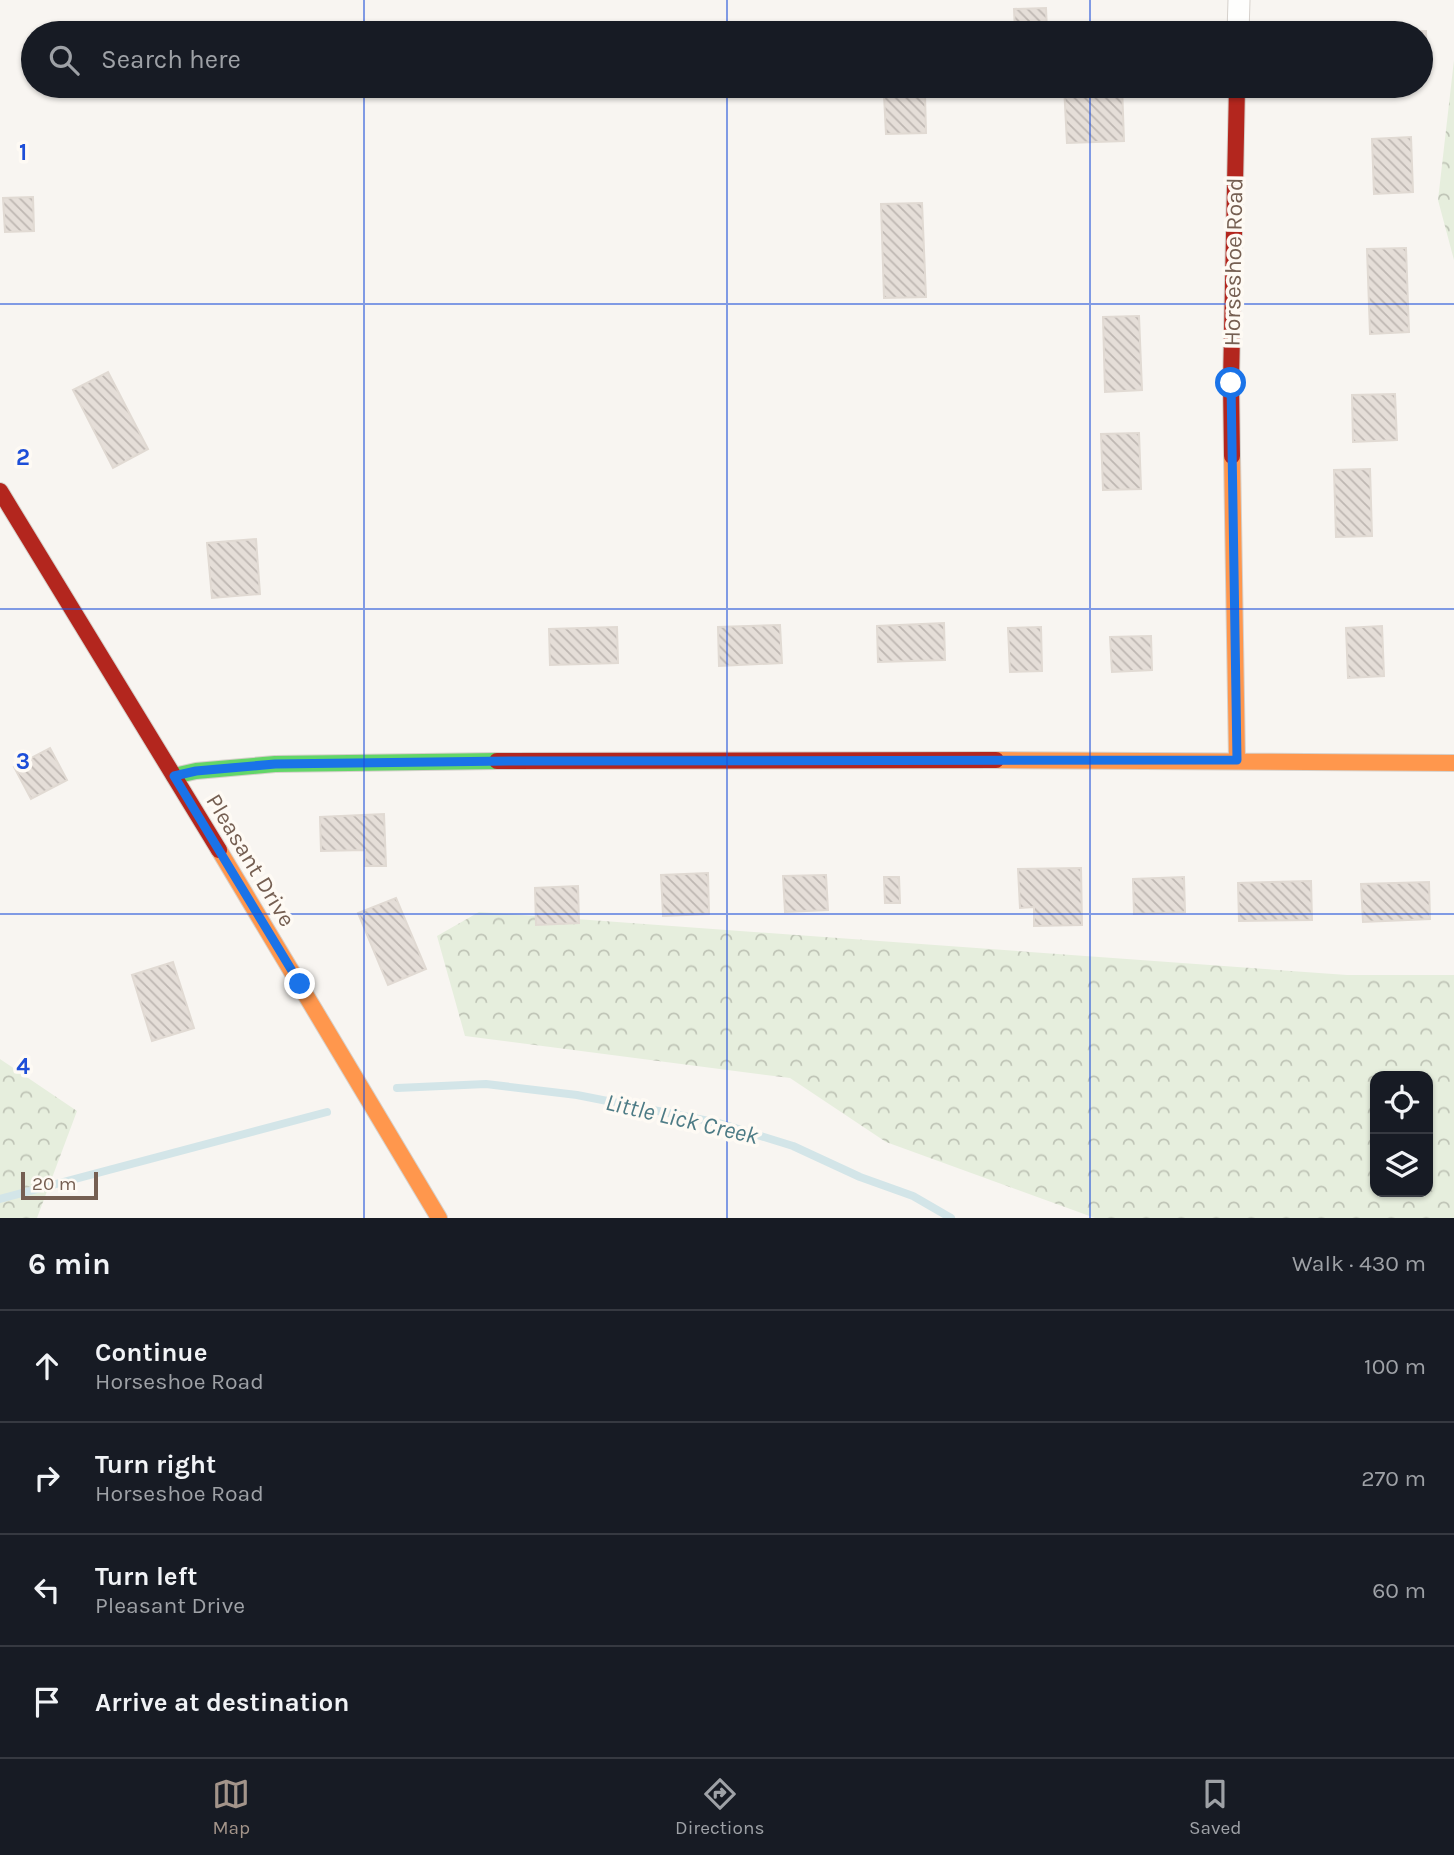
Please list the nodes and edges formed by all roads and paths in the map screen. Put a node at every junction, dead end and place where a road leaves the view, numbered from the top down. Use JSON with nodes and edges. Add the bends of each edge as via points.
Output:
{"nodes":[{"id":1,"x":1238,"y":0,"type":"edge"},
{"id":2,"x":1238,"y":21,"type":"edge"},
{"id":3,"x":1237,"y":98,"type":"edge"},
{"id":4,"x":0,"y":491,"type":"edge"},
{"id":5,"x":1237,"y":760,"type":"junction"},
{"id":6,"x":1454,"y":763,"type":"edge"},
{"id":7,"x":174,"y":776,"type":"junction"},
{"id":8,"x":439,"y":1218,"type":"edge"}],
"edges":[{"from":1,"to":2,"type":"street"},
{"from":3,"to":5,"type":"street","name":"Horseshoe Road","via":[[1231,383]]},
{"from":4,"to":7,"type":"street","name":"Pleasant Drive"},
{"from":5,"to":6,"type":"street"},
{"from":5,"to":7,"type":"street","via":[[275,764]]},
{"from":7,"to":8,"type":"street","name":"Pleasant Drive"}]}
